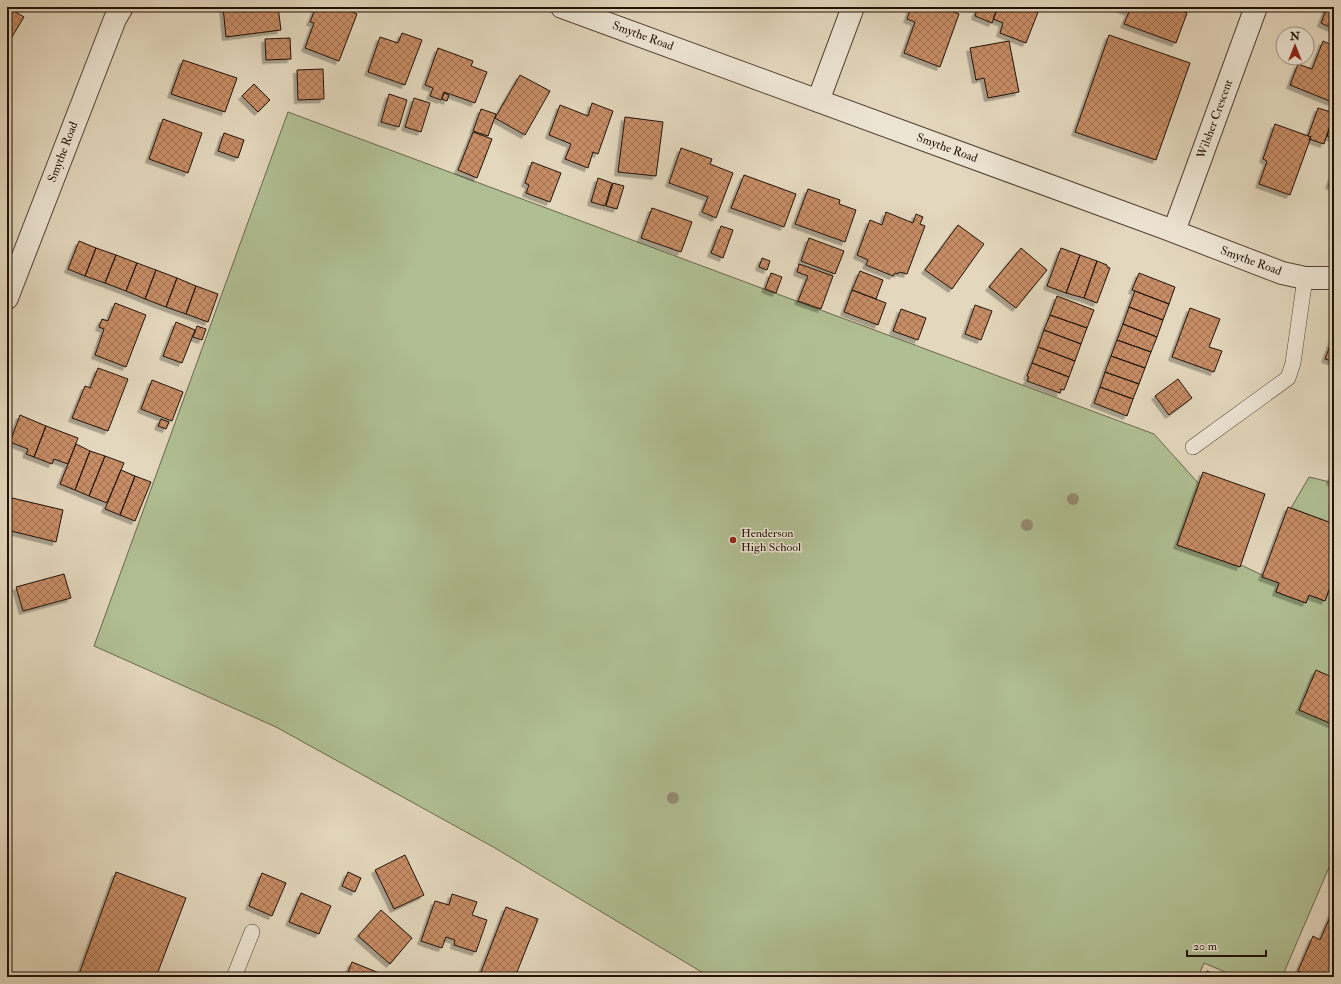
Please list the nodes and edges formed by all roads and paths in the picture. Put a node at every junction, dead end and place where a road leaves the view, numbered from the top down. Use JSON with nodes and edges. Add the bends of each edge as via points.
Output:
{"nodes":[{"id":1,"x":122,"y":7,"type":"edge"},
{"id":2,"x":562,"y":7,"type":"edge"},
{"id":3,"x":853,"y":7,"type":"edge"},
{"id":4,"x":1256,"y":7,"type":"edge"},
{"id":5,"x":818,"y":101,"type":"junction"},
{"id":6,"x":1174,"y":231,"type":"junction"},
{"id":7,"x":1305,"y":278,"type":"junction"},
{"id":8,"x":1334,"y":278,"type":"edge"},
{"id":9,"x":7,"y":298,"type":"edge"},
{"id":10,"x":1193,"y":448,"type":"dead end"},
{"id":11,"x":252,"y":932,"type":"dead end"},
{"id":12,"x":234,"y":977,"type":"edge"}],
"edges":[{"from":1,"to":9,"type":"street","name":"Smythe Road"},
{"from":2,"to":5,"type":"street","name":"Smythe Road"},
{"from":3,"to":5,"type":"street"},
{"from":4,"to":6,"type":"street","name":"Wilsher Crescent"},
{"from":5,"to":6,"type":"street","name":"Smythe Road"},
{"from":6,"to":7,"type":"street","name":"Smythe Road","via":[[1282,272]]},
{"from":7,"to":8,"type":"street","name":"Smythe Road"},
{"from":7,"to":10,"type":"lane","via":[[1293,363],[1288,378]]},
{"from":11,"to":12,"type":"lane"}]}
